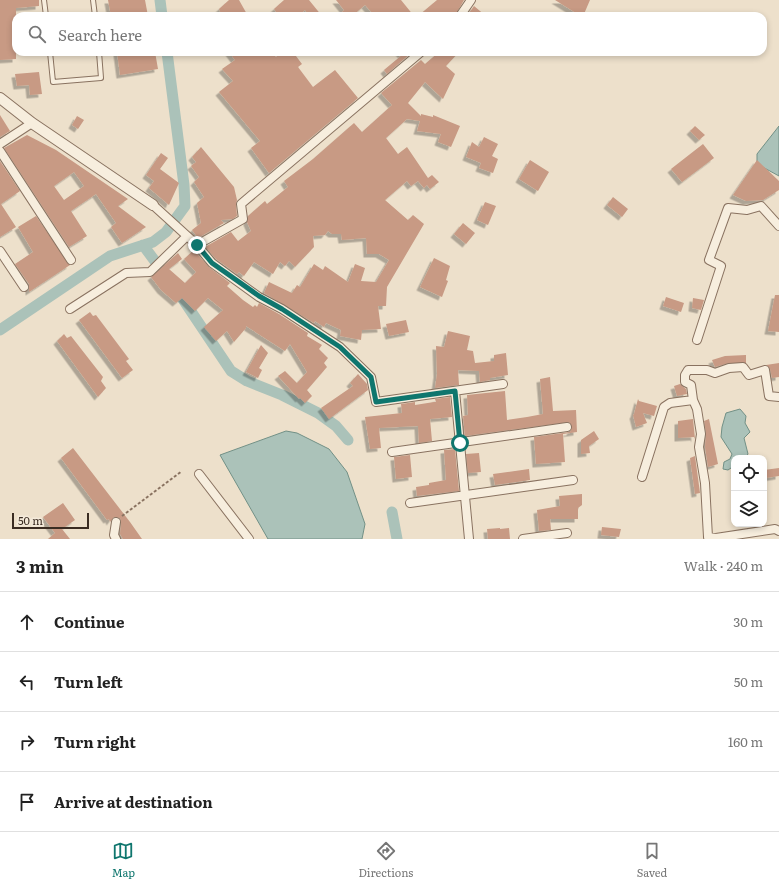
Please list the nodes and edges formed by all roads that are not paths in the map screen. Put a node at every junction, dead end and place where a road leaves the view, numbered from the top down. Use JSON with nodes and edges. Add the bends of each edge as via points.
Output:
{"nodes":[{"id":1,"x":44,"y":0,"type":"edge"},
{"id":2,"x":93,"y":0,"type":"edge"},
{"id":3,"x":471,"y":0,"type":"edge"},
{"id":4,"x":46,"y":12,"type":"edge"},
{"id":5,"x":94,"y":12,"type":"edge"},
{"id":6,"x":463,"y":12,"type":"edge"},
{"id":7,"x":50,"y":56,"type":"edge"},
{"id":8,"x":99,"y":56,"type":"edge"},
{"id":9,"x":416,"y":56,"type":"edge"},
{"id":10,"x":0,"y":98,"type":"edge"},
{"id":11,"x":32,"y":123,"type":"junction"},
{"id":12,"x":0,"y":144,"type":"edge"},
{"id":13,"x":0,"y":151,"type":"edge"},
{"id":14,"x":153,"y":205,"type":"joint"},
{"id":15,"x":779,"y":226,"type":"edge"},
{"id":16,"x":185,"y":234,"type":"junction"},
{"id":17,"x":197,"y":245,"type":"junction"},
{"id":18,"x":0,"y":250,"type":"edge"},
{"id":19,"x":71,"y":260,"type":"dead end"},
{"id":20,"x":24,"y":287,"type":"dead end"},
{"id":21,"x":70,"y":309,"type":"dead end"},
{"id":22,"x":697,"y":340,"type":"dead end"},
{"id":23,"x":502,"y":384,"type":"dead end"},
{"id":24,"x":455,"y":391,"type":"junction"},
{"id":25,"x":779,"y":398,"type":"edge"},
{"id":26,"x":693,"y":400,"type":"junction"},
{"id":27,"x":567,"y":427,"type":"dead end"},
{"id":28,"x":460,"y":443,"type":"junction"},
{"id":29,"x":392,"y":452,"type":"dead end"},
{"id":30,"x":199,"y":474,"type":"dead end"},
{"id":31,"x":642,"y":477,"type":"dead end"},
{"id":32,"x":573,"y":480,"type":"dead end"},
{"id":33,"x":465,"y":495,"type":"junction"},
{"id":34,"x":410,"y":503,"type":"dead end"},
{"id":35,"x":116,"y":522,"type":"road end"},
{"id":36,"x":779,"y":531,"type":"edge"},
{"id":37,"x":567,"y":533,"type":"dead end"},
{"id":38,"x":116,"y":539,"type":"edge"},
{"id":39,"x":249,"y":539,"type":"edge"},
{"id":40,"x":469,"y":539,"type":"edge"},
{"id":41,"x":523,"y":539,"type":"edge"},
{"id":42,"x":716,"y":539,"type":"edge"}],
"edges":[{"from":1,"to":4,"type":"lane"},
{"from":2,"to":5,"type":"lane"},
{"from":3,"to":6,"type":"street"},
{"from":7,"to":8,"type":"lane","via":[[53,82],[101,78]]},
{"from":9,"to":17,"type":"street","via":[[241,204],[243,219]]},
{"from":10,"to":11,"type":"street"},
{"from":11,"to":12,"type":"street"},
{"from":11,"to":14,"type":"street"},
{"from":13,"to":19,"type":"street"},
{"from":14,"to":16,"type":"street"},
{"from":15,"to":22,"type":"street","via":[[761,206],[747,210],[728,208],[709,260],[721,266]]},
{"from":16,"to":17,"type":"street"},
{"from":16,"to":21,"type":"street","via":[[164,260],[150,272],[126,273]]},
{"from":17,"to":24,"type":"street","via":[[212,263],[340,347],[371,377],[376,402]]},
{"from":18,"to":20,"type":"street"},
{"from":23,"to":24,"type":"street"},
{"from":24,"to":28,"type":"street"},
{"from":25,"to":26,"type":"street","via":[[769,396],[765,370],[749,375],[743,367],[715,373],[707,370],[688,370],[685,382],[691,385]]},
{"from":26,"to":31,"type":"street","via":[[670,403],[664,407]]},
{"from":26,"to":42,"type":"street","via":[[701,434],[699,447],[705,482],[708,537]]},
{"from":27,"to":28,"type":"street"},
{"from":28,"to":29,"type":"street"},
{"from":28,"to":33,"type":"street"},
{"from":30,"to":39,"type":"street"},
{"from":32,"to":33,"type":"street"},
{"from":33,"to":34,"type":"street"},
{"from":33,"to":40,"type":"street"},
{"from":35,"to":38,"type":"street"},
{"from":36,"to":42,"type":"street","via":[[775,529]]},
{"from":37,"to":41,"type":"street"}]}
